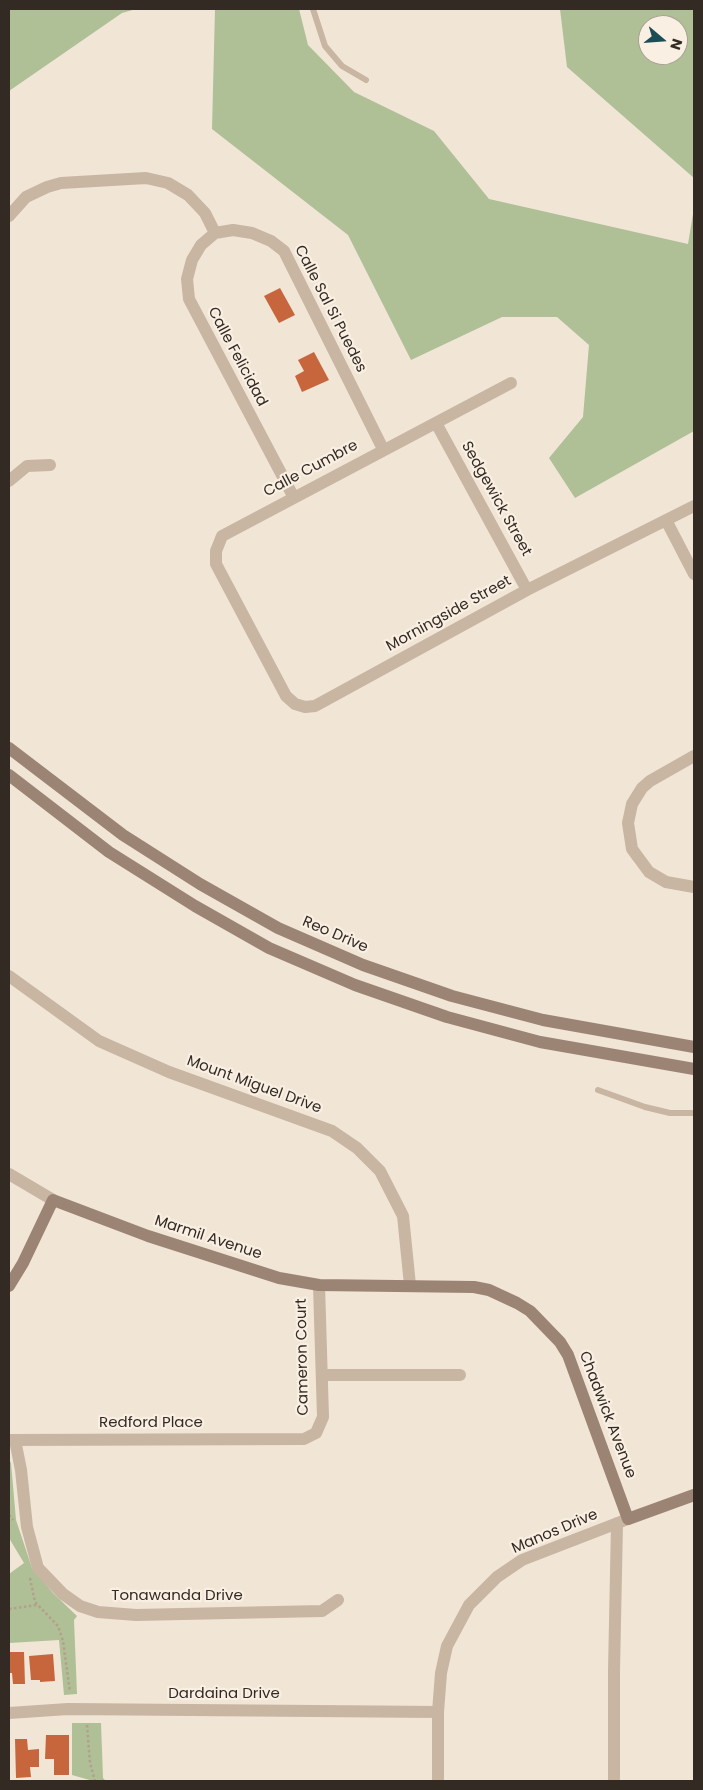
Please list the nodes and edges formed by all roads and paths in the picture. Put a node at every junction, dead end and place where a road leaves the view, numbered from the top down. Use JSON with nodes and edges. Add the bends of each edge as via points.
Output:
{"nodes":[{"id":1,"x":313,"y":9,"type":"edge"},
{"id":2,"x":366,"y":80,"type":"dead end"},
{"id":3,"x":9,"y":216,"type":"edge"},
{"id":4,"x":215,"y":233,"type":"junction"},
{"id":5,"x":511,"y":382,"type":"dead end"},
{"id":6,"x":436,"y":423,"type":"junction"},
{"id":7,"x":384,"y":449,"type":"junction"},
{"id":8,"x":50,"y":465,"type":"dead end"},
{"id":9,"x":9,"y":481,"type":"edge"},
{"id":10,"x":293,"y":496,"type":"junction"},
{"id":11,"x":694,"y":506,"type":"edge"},
{"id":12,"x":666,"y":520,"type":"junction"},
{"id":13,"x":694,"y":574,"type":"edge"},
{"id":14,"x":527,"y":590,"type":"junction"},
{"id":15,"x":253,"y":632,"type":"joint"},
{"id":16,"x":9,"y":748,"type":"edge"},
{"id":17,"x":694,"y":756,"type":"edge"},
{"id":18,"x":9,"y":775,"type":"edge"},
{"id":19,"x":694,"y":887,"type":"edge"},
{"id":20,"x":9,"y":976,"type":"edge"},
{"id":21,"x":694,"y":1047,"type":"edge"},
{"id":22,"x":694,"y":1069,"type":"edge"},
{"id":23,"x":598,"y":1090,"type":"dead end"},
{"id":24,"x":694,"y":1113,"type":"edge"},
{"id":25,"x":9,"y":1174,"type":"edge"},
{"id":26,"x":52,"y":1200,"type":"junction"},
{"id":27,"x":319,"y":1285,"type":"junction"},
{"id":28,"x":410,"y":1285,"type":"junction"},
{"id":29,"x":9,"y":1286,"type":"edge"},
{"id":30,"x":323,"y":1375,"type":"junction"},
{"id":31,"x":460,"y":1375,"type":"dead end"},
{"id":32,"x":12,"y":1440,"type":"edge"},
{"id":33,"x":293,"y":1440,"type":"joint"},
{"id":34,"x":694,"y":1495,"type":"edge"},
{"id":35,"x":9,"y":1515,"type":"edge"},
{"id":36,"x":623,"y":1521,"type":"junction"},
{"id":37,"x":15,"y":1524,"type":"dead end"},
{"id":38,"x":29,"y":1576,"type":"dead end"},
{"id":39,"x":338,"y":1600,"type":"dead end"},
{"id":40,"x":37,"y":1605,"type":"junction"},
{"id":41,"x":9,"y":1609,"type":"edge"},
{"id":42,"x":70,"y":1692,"type":"dead end"},
{"id":43,"x":438,"y":1712,"type":"junction"},
{"id":44,"x":9,"y":1713,"type":"edge"},
{"id":45,"x":87,"y":1725,"type":"dead end"},
{"id":46,"x":95,"y":1781,"type":"edge"},
{"id":47,"x":438,"y":1781,"type":"edge"},
{"id":48,"x":614,"y":1781,"type":"edge"}],
"edges":[{"from":1,"to":2,"type":"lane","via":[[326,46],[342,66]]},
{"from":3,"to":4,"type":"street","via":[[26,197],[61,183],[146,178],[168,183],[188,195],[205,213]]},
{"from":4,"to":7,"type":"street","name":"Calle Sal Si Puedes","via":[[233,230],[252,233],[271,240],[284,251]]},
{"from":4,"to":10,"type":"street","name":"Calle Felicidad","via":[[201,245],[192,260],[187,279],[189,299]]},
{"from":5,"to":6,"type":"street","name":"Calle Cumbre"},
{"from":6,"to":7,"type":"street","name":"Calle Cumbre"},
{"from":6,"to":14,"type":"street","name":"Sedgewick Street"},
{"from":7,"to":10,"type":"street","name":"Calle Cumbre"},
{"from":8,"to":9,"type":"street","via":[[27,466]]},
{"from":10,"to":15,"type":"street","name":"Calle Cumbre","via":[[222,536],[218,545],[216,564]]},
{"from":11,"to":12,"type":"street","name":"Morningside Street"},
{"from":12,"to":13,"type":"street"},
{"from":12,"to":14,"type":"street","name":"Morningside Street"},
{"from":14,"to":15,"type":"street","name":"Morningside Street","via":[[310,707],[294,704],[286,696]]},
{"from":16,"to":21,"type":"main road","name":"Reo Drive","via":[[123,835],[278,928],[363,965],[452,996],[543,1020]]},
{"from":17,"to":19,"type":"street","via":[[650,781],[636,796],[628,823],[629,840],[636,856],[657,878],[676,886]]},
{"from":18,"to":22,"type":"main road","via":[[109,852],[195,906],[269,948],[338,978],[447,1017],[522,1037]]},
{"from":20,"to":28,"type":"street","name":"Mount Miguel Drive","via":[[100,1040],[169,1072],[332,1131],[357,1148],[380,1171],[403,1216]]},
{"from":23,"to":24,"type":"lane","via":[[644,1107],[670,1113]]},
{"from":25,"to":26,"type":"street","name":"Marmil Avenue"},
{"from":26,"to":27,"type":"main road","name":"Marmil Avenue","via":[[143,1234],[279,1278]]},
{"from":26,"to":29,"type":"main road"},
{"from":27,"to":28,"type":"main road","name":"Marmil Avenue"},
{"from":27,"to":30,"type":"street","name":"Cameron Court"},
{"from":28,"to":36,"type":"main road","name":"Chadwick Avenue","via":[[489,1290],[518,1302],[551,1331],[568,1355]]},
{"from":30,"to":31,"type":"street"},
{"from":30,"to":33,"type":"street","name":"Cameron Court","via":[[323,1417],[316,1432],[304,1439]]},
{"from":32,"to":33,"type":"street","name":"Redford Place"},
{"from":32,"to":39,"type":"street","name":"Tonawanda Drive","via":[[21,1470],[27,1527],[38,1568],[63,1594],[80,1606],[98,1612],[136,1615],[322,1610]]},
{"from":34,"to":36,"type":"main road","name":"Manos Drive"},
{"from":35,"to":37,"type":"path"},
{"from":36,"to":43,"type":"street","name":"Manos Drive","via":[[522,1560],[497,1577],[469,1605],[447,1646]]},
{"from":36,"to":48,"type":"street","name":"Chadwick Avenue","via":[[615,1576]]},
{"from":38,"to":40,"type":"path"},
{"from":40,"to":41,"type":"path"},
{"from":40,"to":42,"type":"path","via":[[51,1618],[60,1634]]},
{"from":43,"to":44,"type":"street","name":"Dardaina Drive","via":[[68,1709]]},
{"from":43,"to":47,"type":"street","name":"Manos Drive"},
{"from":45,"to":46,"type":"path"}]}
